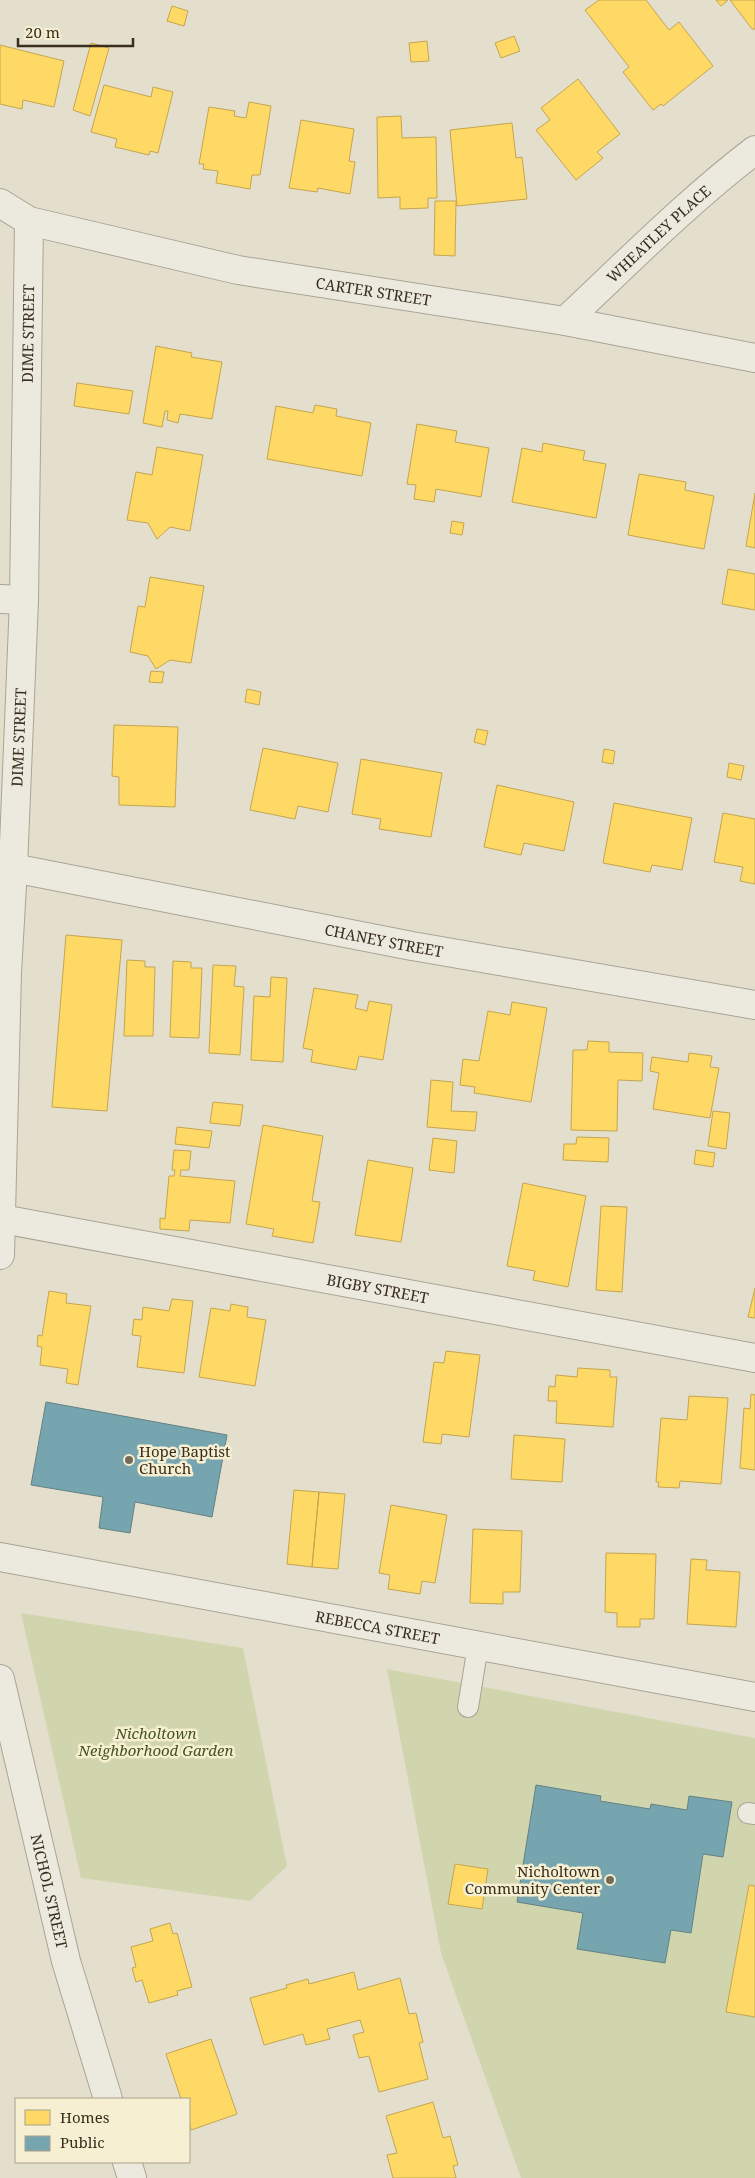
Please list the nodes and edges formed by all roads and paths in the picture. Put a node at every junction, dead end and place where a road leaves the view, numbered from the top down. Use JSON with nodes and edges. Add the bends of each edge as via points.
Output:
{"nodes":[{"id":1,"x":755,"y":150,"type":"edge"},
{"id":2,"x":0,"y":203,"type":"edge"},
{"id":3,"x":29,"y":221,"type":"junction"},
{"id":4,"x":565,"y":321,"type":"junction"},
{"id":5,"x":755,"y":358,"type":"edge"},
{"id":6,"x":12,"y":599,"type":"edge"},
{"id":7,"x":14,"y":868,"type":"junction"},
{"id":8,"x":3,"y":973,"type":"edge"},
{"id":9,"x":755,"y":1005,"type":"edge"},
{"id":10,"x":2,"y":1220,"type":"junction"},
{"id":11,"x":0,"y":1255,"type":"edge"},
{"id":12,"x":755,"y":1358,"type":"edge"},
{"id":13,"x":0,"y":1557,"type":"edge"},
{"id":14,"x":478,"y":1646,"type":"junction"},
{"id":15,"x":0,"y":1679,"type":"edge"},
{"id":16,"x":755,"y":1697,"type":"edge"},
{"id":17,"x":468,"y":1707,"type":"dead end"},
{"id":18,"x":108,"y":2098,"type":"edge"},
{"id":19,"x":127,"y":2163,"type":"edge"},
{"id":20,"x":132,"y":2178,"type":"edge"}],
"edges":[{"from":1,"to":4,"type":"street","name":"WHEATLEY PLACE","via":[[652,239]]},
{"from":2,"to":3,"type":"street","name":"CARTER STREET"},
{"from":3,"to":4,"type":"street","name":"CARTER STREET","via":[[238,270]]},
{"from":3,"to":6,"type":"street","name":"DIME STREET"},
{"from":4,"to":5,"type":"street","name":"CARTER STREET"},
{"from":6,"to":7,"type":"street","name":"DIME STREET"},
{"from":7,"to":8,"type":"street","name":"DIME STREET"},
{"from":7,"to":9,"type":"street","name":"CHANEY STREET","via":[[412,946]]},
{"from":8,"to":10,"type":"street","name":"DIME STREET"},
{"from":10,"to":11,"type":"street","name":"DIME STREET"},
{"from":10,"to":12,"type":"street","name":"BIGBY STREET"},
{"from":13,"to":14,"type":"street","name":"REBECCA STREET"},
{"from":14,"to":16,"type":"street","name":"REBECCA STREET"},
{"from":14,"to":17,"type":"lane"},
{"from":15,"to":18,"type":"street","name":"NICHOL STREET","via":[[66,1960]]},
{"from":19,"to":20,"type":"street"}]}
